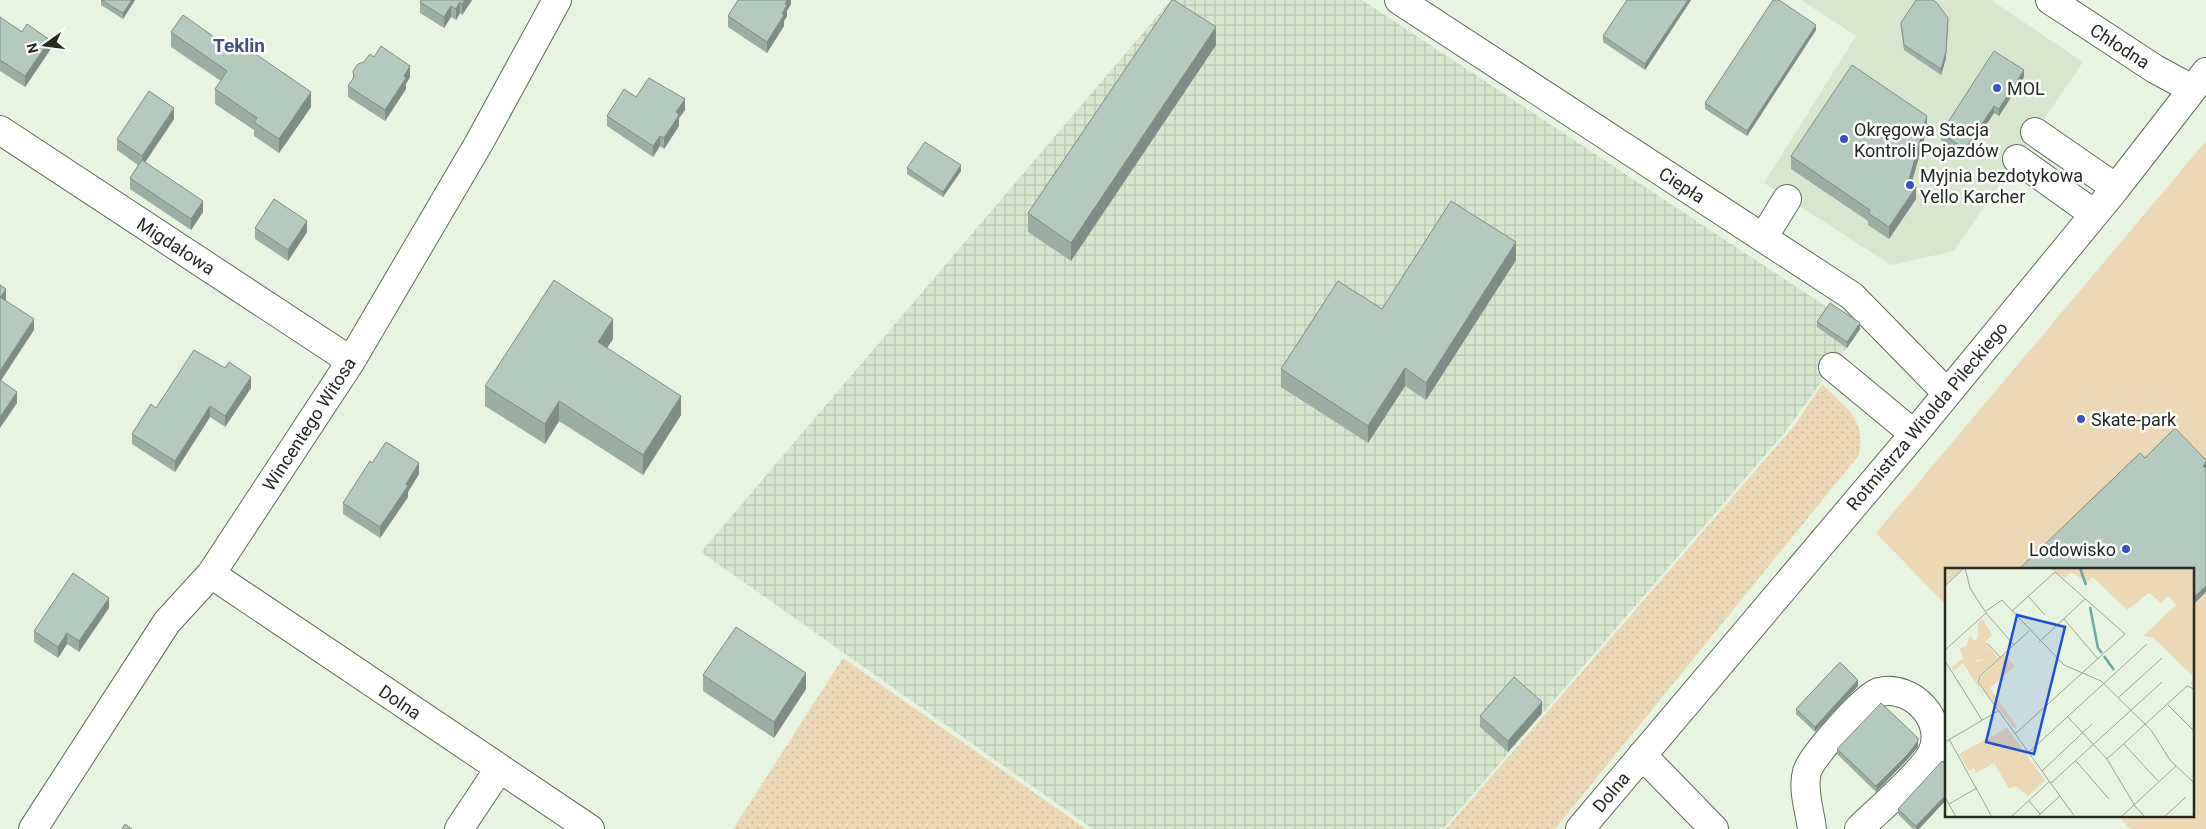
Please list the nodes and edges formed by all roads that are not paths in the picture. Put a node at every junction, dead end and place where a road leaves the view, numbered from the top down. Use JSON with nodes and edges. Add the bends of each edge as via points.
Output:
{"nodes":[{"id":1,"x":557,"y":0,"type":"edge"},
{"id":2,"x":1399,"y":0,"type":"edge"},
{"id":3,"x":2050,"y":0,"type":"edge"},
{"id":4,"x":2199,"y":81,"type":"edge"},
{"id":5,"x":0,"y":130,"type":"edge"},
{"id":6,"x":2035,"y":132,"type":"dead end"},
{"id":7,"x":2017,"y":159,"type":"dead end"},
{"id":8,"x":2116,"y":188,"type":"junction"},
{"id":9,"x":1787,"y":198,"type":"dead end"},
{"id":10,"x":2094,"y":214,"type":"junction"},
{"id":11,"x":1763,"y":238,"type":"junction"},
{"id":12,"x":351,"y":361,"type":"junction"},
{"id":13,"x":1833,"y":367,"type":"dead end"},
{"id":14,"x":1947,"y":393,"type":"junction"},
{"id":15,"x":1914,"y":434,"type":"junction"},
{"id":16,"x":211,"y":574,"type":"junction"},
{"id":17,"x":1642,"y":755,"type":"junction"},
{"id":18,"x":499,"y":769,"type":"junction"},
{"id":19,"x":33,"y":829,"type":"edge"},
{"id":20,"x":459,"y":829,"type":"edge"},
{"id":21,"x":590,"y":829,"type":"edge"},
{"id":22,"x":1580,"y":829,"type":"edge"},
{"id":23,"x":1714,"y":829,"type":"edge"},
{"id":24,"x":1812,"y":829,"type":"edge"},
{"id":25,"x":1859,"y":829,"type":"edge"}],
"edges":[{"from":1,"to":12,"type":"street","name":"Wincentego Witosa","via":[[479,143]]},
{"from":2,"to":11,"type":"street","name":"Ciepła"},
{"from":3,"to":4,"type":"street","name":"Chłodna","via":[[2155,69]]},
{"from":4,"to":8,"type":"street","name":"Rotmistrza Witolda Pileckiego"},
{"from":5,"to":12,"type":"street","name":"Migdałowa"},
{"from":6,"to":8,"type":"street"},
{"from":7,"to":10,"type":"street"},
{"from":8,"to":10,"type":"street","name":"Rotmistrza Witolda Pileckiego"},
{"from":9,"to":11,"type":"street"},
{"from":10,"to":14,"type":"street","name":"Rotmistrza Witolda Pileckiego"},
{"from":11,"to":14,"type":"street","name":"Ciepła","via":[[1852,296]]},
{"from":12,"to":16,"type":"street","name":"Wincentego Witosa"},
{"from":13,"to":15,"type":"street"},
{"from":14,"to":15,"type":"street","name":"Rotmistrza Witolda Pileckiego"},
{"from":15,"to":17,"type":"street","name":"Rotmistrza Witolda Pileckiego"},
{"from":16,"to":18,"type":"street","name":"Dolna"},
{"from":16,"to":19,"type":"street","name":"Wincentego Witosa","via":[[167,622]]},
{"from":17,"to":22,"type":"street","name":"Dolna"},
{"from":17,"to":23,"type":"street"},
{"from":18,"to":20,"type":"street"},
{"from":18,"to":21,"type":"street","name":"Dolna"},
{"from":24,"to":25,"type":"street","via":[[1806,785],[1808,768],[1867,698],[1884,691],[1902,692],[1930,716],[1935,728],[1935,745],[1925,763]]}]}
